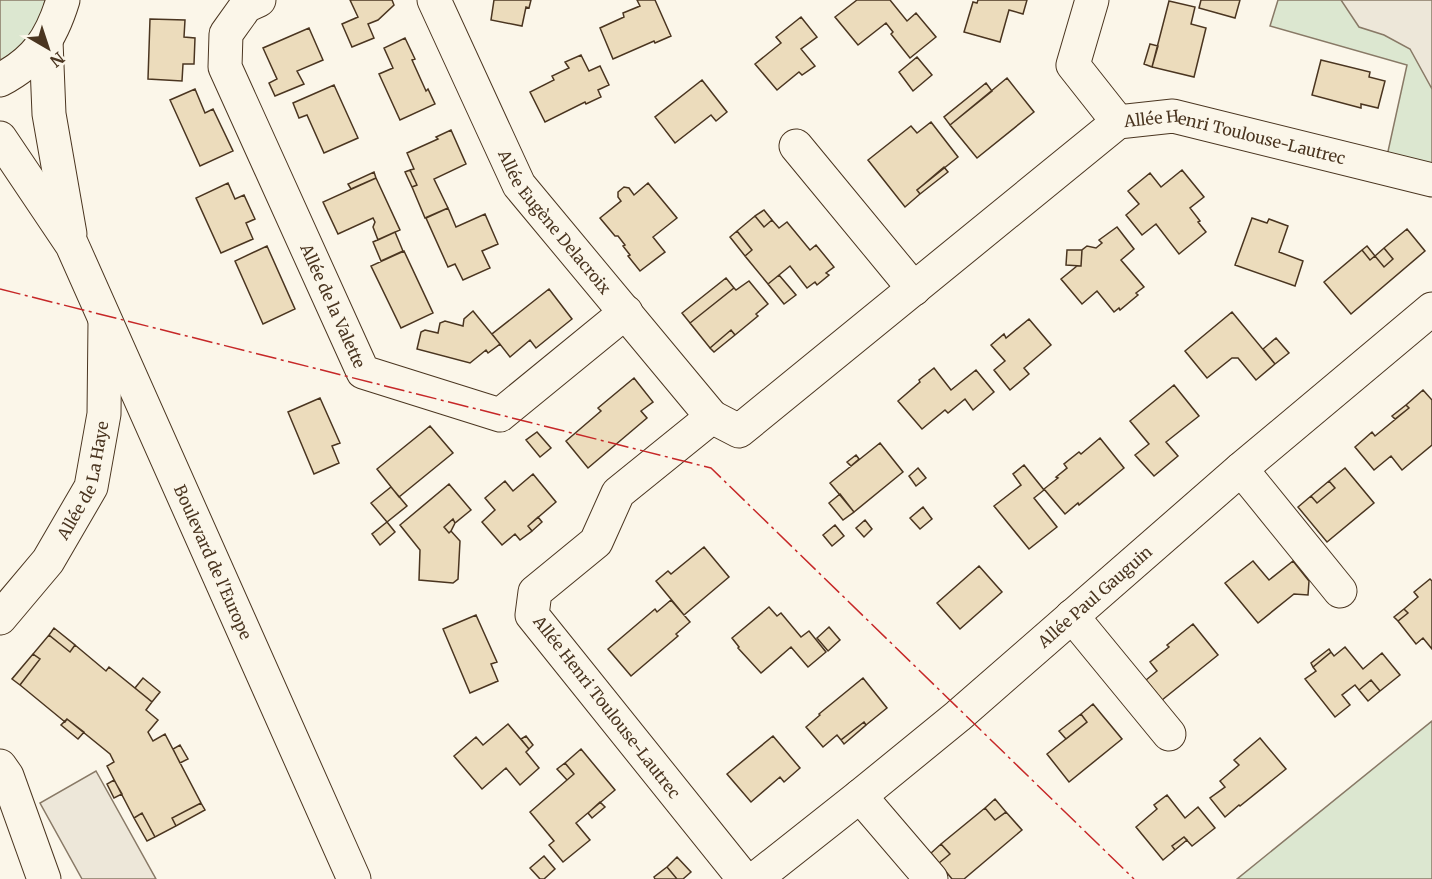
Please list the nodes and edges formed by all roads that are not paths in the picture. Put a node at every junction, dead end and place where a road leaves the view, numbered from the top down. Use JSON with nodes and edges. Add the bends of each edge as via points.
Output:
{"nodes":[{"id":1,"x":63,"y":0,"type":"edge"},
{"id":2,"x":259,"y":0,"type":"edge"},
{"id":3,"x":434,"y":0,"type":"edge"},
{"id":4,"x":1092,"y":0,"type":"edge"},
{"id":5,"x":46,"y":41,"type":"junction"},
{"id":6,"x":0,"y":80,"type":"edge"},
{"id":7,"x":1118,"y":122,"type":"junction"},
{"id":8,"x":0,"y":138,"type":"edge"},
{"id":9,"x":796,"y":146,"type":"dead end"},
{"id":10,"x":1432,"y":180,"type":"edge"},
{"id":11,"x":72,"y":245,"type":"junction"},
{"id":12,"x":914,"y":289,"type":"junction"},
{"id":13,"x":1432,"y":309,"type":"edge"},
{"id":14,"x":626,"y":312,"type":"junction"},
{"id":15,"x":105,"y":321,"type":"junction"},
{"id":16,"x":712,"y":417,"type":"junction"},
{"id":17,"x":1241,"y":469,"type":"junction"},
{"id":18,"x":1340,"y":591,"type":"dead end"},
{"id":19,"x":1072,"y":616,"type":"junction"},
{"id":20,"x":0,"y":618,"type":"edge"},
{"id":21,"x":1168,"y":734,"type":"dead end"},
{"id":22,"x":0,"y":766,"type":"edge"},
{"id":23,"x":860,"y":796,"type":"junction"},
{"id":24,"x":44,"y":879,"type":"edge"},
{"id":25,"x":354,"y":879,"type":"edge"},
{"id":26,"x":744,"y":879,"type":"edge"},
{"id":27,"x":755,"y":879,"type":"edge"},
{"id":28,"x":931,"y":879,"type":"edge"}],
"edges":[{"from":1,"to":5,"type":"street"},
{"from":2,"to":14,"type":"street","name":"Allée de la Valette","via":[[246,6],[226,34],[225,67],[363,372],[500,415]]},
{"from":3,"to":14,"type":"street","name":"Allée Eugène Delacroix","via":[[519,185]]},
{"from":4,"to":7,"type":"street","via":[[1073,65]]},
{"from":5,"to":6,"type":"street","via":[[26,64]]},
{"from":5,"to":11,"type":"street","name":"Boulevard de l'Europe","via":[[49,114]]},
{"from":7,"to":10,"type":"street","name":"Allée Henri Toulouse-Lautrec","via":[[1173,116]]},
{"from":7,"to":12,"type":"street","name":"Allée Henri Toulouse-Lautrec"},
{"from":8,"to":11,"type":"street","name":"Boulevard de l'Europe"},
{"from":9,"to":12,"type":"street"},
{"from":11,"to":15,"type":"street","name":"Boulevard de l'Europe"},
{"from":12,"to":16,"type":"street","name":"Allée Henri Toulouse-Lautrec","via":[[739,431]]},
{"from":13,"to":17,"type":"street","name":"Allée Paul Gauguin"},
{"from":14,"to":16,"type":"street","name":"Allée Eugène Delacroix"},
{"from":15,"to":20,"type":"street","name":"Allée de La Haye","via":[[104,414],[91,487],[48,561]]},
{"from":15,"to":25,"type":"street","name":"Boulevard de l'Europe"},
{"from":16,"to":26,"type":"street","name":"Allée Henri Toulouse-Lautrec","via":[[618,493],[596,542],[535,592],[532,615]]},
{"from":17,"to":18,"type":"street"},
{"from":17,"to":19,"type":"street","name":"Allée Paul Gauguin"},
{"from":19,"to":21,"type":"street"},
{"from":19,"to":23,"type":"street","name":"Allée Paul Gauguin"},
{"from":22,"to":24,"type":"street"},
{"from":23,"to":27,"type":"street","name":"Allée Paul Gauguin"},
{"from":23,"to":28,"type":"street"}]}
